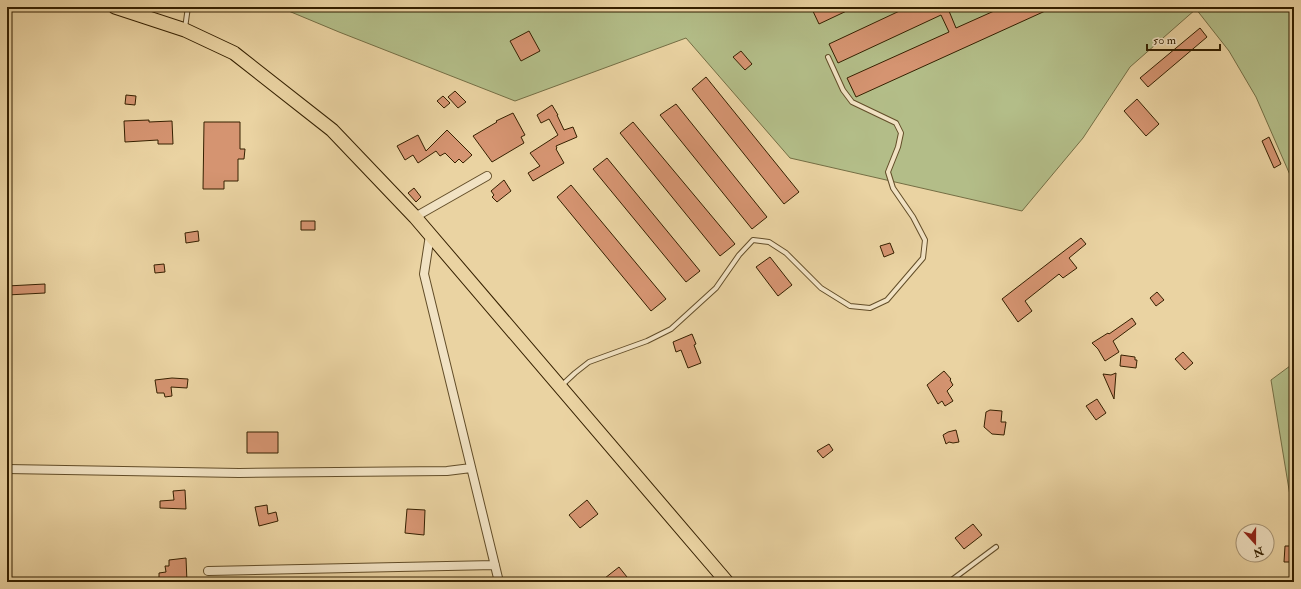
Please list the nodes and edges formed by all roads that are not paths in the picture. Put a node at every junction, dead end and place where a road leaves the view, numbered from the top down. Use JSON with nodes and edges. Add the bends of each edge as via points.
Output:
{"nodes":[{"id":1,"x":115,"y":7,"type":"edge"},
{"id":2,"x":188,"y":7,"type":"edge"},
{"id":3,"x":185,"y":30,"type":"junction"},
{"id":4,"x":828,"y":57,"type":"dead end"},
{"id":5,"x":487,"y":176,"type":"dead end"},
{"id":6,"x":415,"y":217,"type":"junction"},
{"id":7,"x":430,"y":235,"type":"junction"},
{"id":8,"x":561,"y":386,"type":"junction"},
{"id":9,"x":471,"y":468,"type":"junction"},
{"id":10,"x":7,"y":470,"type":"edge"},
{"id":11,"x":996,"y":547,"type":"dead end"},
{"id":12,"x":495,"y":565,"type":"junction"},
{"id":13,"x":208,"y":570,"type":"dead end"},
{"id":14,"x":499,"y":582,"type":"edge"},
{"id":15,"x":727,"y":582,"type":"edge"},
{"id":16,"x":949,"y":582,"type":"edge"}],
"edges":[{"from":1,"to":3,"type":"main road"},
{"from":2,"to":3,"type":"lane"},
{"from":3,"to":6,"type":"main road","via":[[234,54],[332,130]]},
{"from":4,"to":8,"type":"lane","via":[[843,90],[852,102],[896,123],[901,133],[888,172],[893,188],[925,240],[923,258],[887,300],[870,308],[850,306],[821,288],[786,253],[769,242],[753,240],[716,288],[672,329],[589,362]]},
{"from":5,"to":6,"type":"street"},
{"from":6,"to":7,"type":"main road"},
{"from":7,"to":8,"type":"main road"},
{"from":7,"to":9,"type":"street","via":[[424,274]]},
{"from":8,"to":15,"type":"main road"},
{"from":9,"to":10,"type":"street","via":[[447,471],[239,473]]},
{"from":9,"to":12,"type":"street"},
{"from":11,"to":16,"type":"lane"},
{"from":12,"to":13,"type":"street"},
{"from":12,"to":14,"type":"street"}]}
